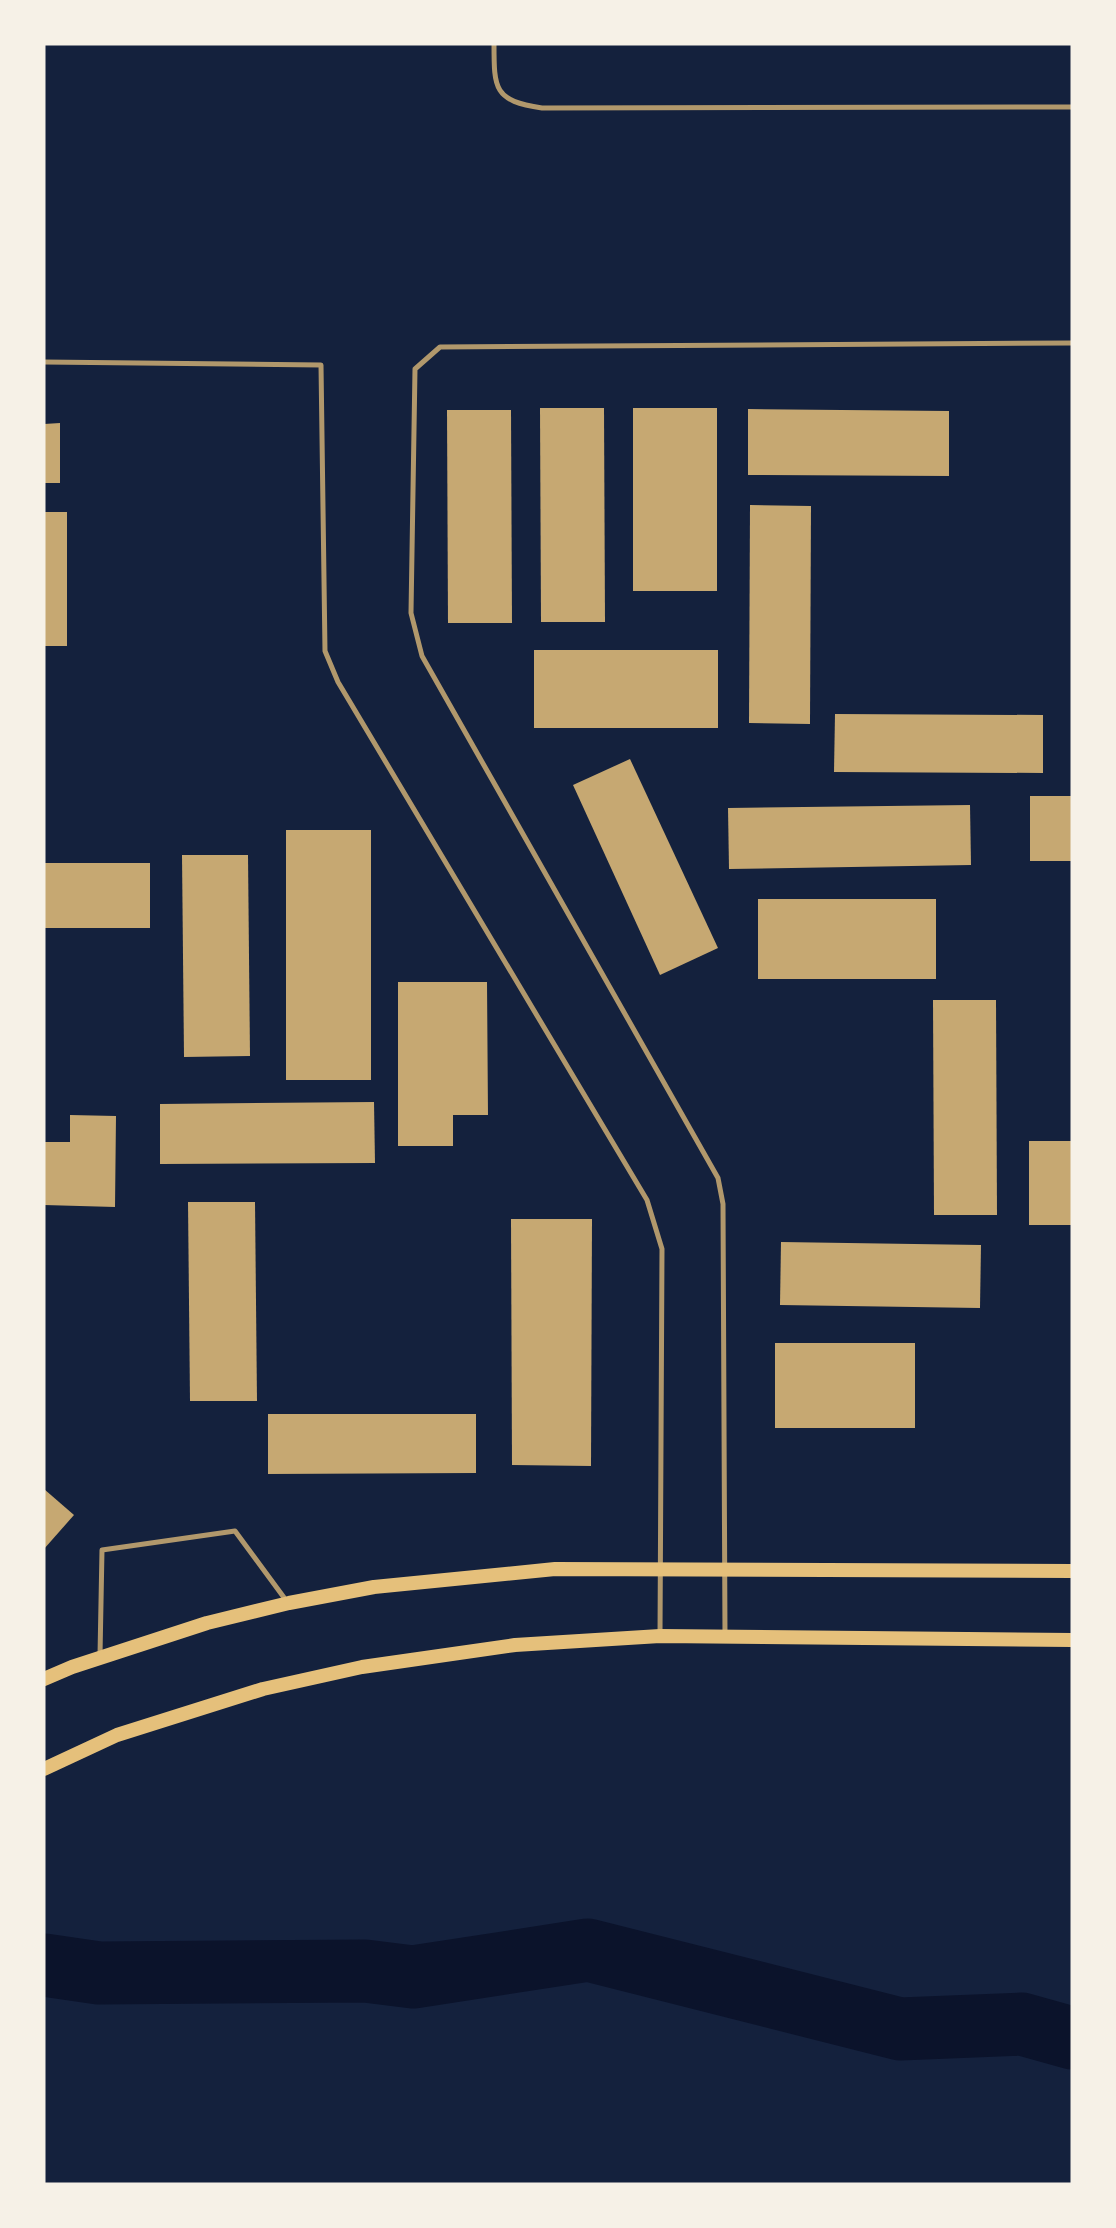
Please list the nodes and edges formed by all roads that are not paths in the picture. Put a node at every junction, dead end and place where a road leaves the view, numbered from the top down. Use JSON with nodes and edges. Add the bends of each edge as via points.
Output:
{"nodes":[{"id":1,"x":494,"y":44,"type":"edge"},
{"id":2,"x":1072,"y":107,"type":"edge"},
{"id":3,"x":1072,"y":343,"type":"edge"},
{"id":4,"x":44,"y":362,"type":"edge"},
{"id":5,"x":660,"y":1569,"type":"junction"},
{"id":6,"x":726,"y":1569,"type":"junction"},
{"id":7,"x":1072,"y":1570,"type":"edge"},
{"id":8,"x":289,"y":1603,"type":"junction"},
{"id":9,"x":660,"y":1636,"type":"junction"},
{"id":10,"x":726,"y":1637,"type":"junction"},
{"id":11,"x":1072,"y":1640,"type":"edge"},
{"id":12,"x":100,"y":1658,"type":"junction"},
{"id":13,"x":44,"y":1679,"type":"edge"},
{"id":14,"x":44,"y":1769,"type":"edge"}],
"edges":[{"from":1,"to":2,"type":"lane","via":[[494,74],[503,96],[516,104],[541,108]]},
{"from":3,"to":6,"type":"lane","via":[[440,348],[415,369],[411,613],[422,656],[718,1178],[723,1204]]},
{"from":4,"to":5,"type":"lane","via":[[321,365],[325,651],[338,682],[647,1200],[662,1249]]},
{"from":5,"to":6,"type":"main road"},
{"from":5,"to":8,"type":"main road","via":[[555,1569],[374,1587]]},
{"from":5,"to":9,"type":"lane"},
{"from":6,"to":7,"type":"main road"},
{"from":6,"to":10,"type":"lane"},
{"from":8,"to":12,"type":"main road","via":[[207,1623]]},
{"from":8,"to":12,"type":"lane","via":[[235,1531],[102,1549]]},
{"from":9,"to":10,"type":"main road"},
{"from":9,"to":14,"type":"main road","via":[[515,1645],[362,1667],[263,1689],[117,1735]]},
{"from":10,"to":11,"type":"main road"},
{"from":12,"to":13,"type":"main road"}]}
